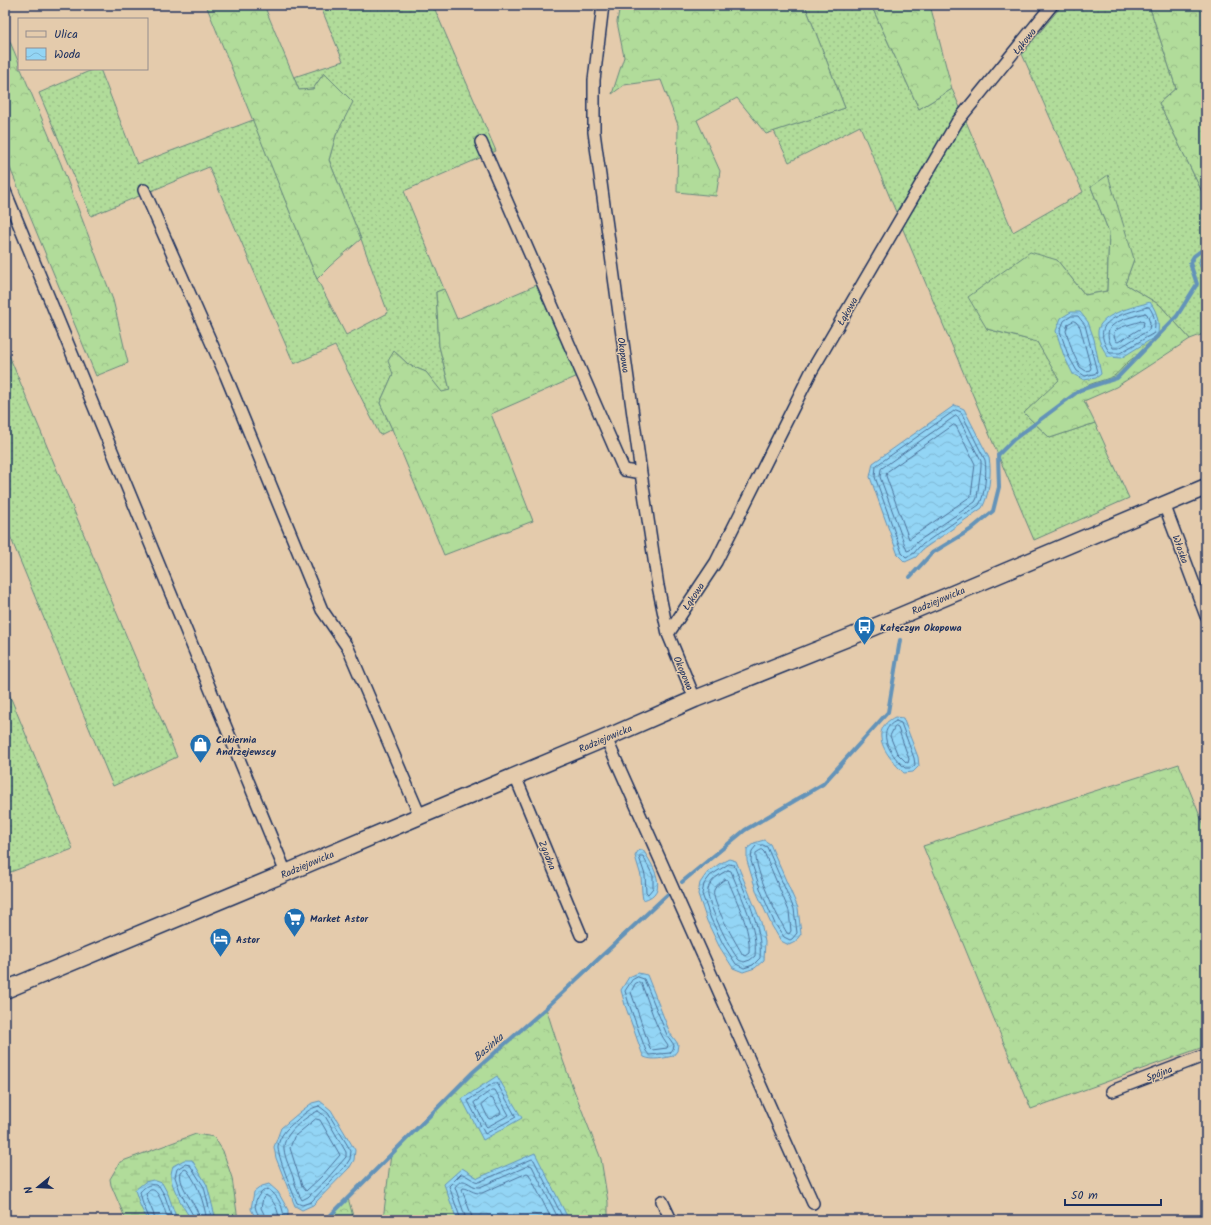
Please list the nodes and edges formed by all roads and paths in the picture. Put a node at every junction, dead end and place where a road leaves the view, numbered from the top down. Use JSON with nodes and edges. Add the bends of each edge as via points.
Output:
{"nodes":[{"id":1,"x":603,"y":5,"type":"edge"},
{"id":2,"x":1052,"y":5,"type":"edge"},
{"id":3,"x":482,"y":142,"type":"dead end"},
{"id":4,"x":144,"y":190,"type":"dead end"},
{"id":5,"x":5,"y":191,"type":"edge"},
{"id":6,"x":641,"y":473,"type":"junction"},
{"id":7,"x":1206,"y":487,"type":"edge"},
{"id":8,"x":1164,"y":504,"type":"junction"},
{"id":9,"x":1206,"y":616,"type":"edge"},
{"id":10,"x":668,"y":634,"type":"junction"},
{"id":11,"x":695,"y":699,"type":"junction"},
{"id":12,"x":606,"y":738,"type":"junction"},
{"id":13,"x":515,"y":776,"type":"junction"},
{"id":14,"x":420,"y":816,"type":"junction"},
{"id":15,"x":286,"y":873,"type":"junction"},
{"id":16,"x":581,"y":935,"type":"dead end"},
{"id":17,"x":5,"y":990,"type":"edge"},
{"id":18,"x":1206,"y":1055,"type":"edge"},
{"id":19,"x":1112,"y":1091,"type":"dead end"},
{"id":20,"x":662,"y":1201,"type":"dead end"},
{"id":21,"x":813,"y":1204,"type":"dead end"},
{"id":22,"x":670,"y":1220,"type":"edge"}],
"edges":[{"from":1,"to":6,"type":"street","name":"Okopowa","via":[[594,80],[594,132]]},
{"from":2,"to":10,"type":"street","name":"Łąkowa","via":[[957,122],[811,372],[716,562]]},
{"from":3,"to":6,"type":"street","via":[[624,470]]},
{"from":4,"to":14,"type":"street","via":[[226,376],[322,610],[348,648]]},
{"from":5,"to":15,"type":"street"},
{"from":6,"to":10,"type":"street","name":"Okopowa"},
{"from":7,"to":8,"type":"main road","name":"Radziejowicka"},
{"from":8,"to":9,"type":"street","name":"Włoska"},
{"from":8,"to":11,"type":"main road","name":"Radziejowicka","via":[[860,633]]},
{"from":10,"to":11,"type":"street","name":"Okopowa"},
{"from":11,"to":12,"type":"main road","name":"Radziejowicka"},
{"from":12,"to":13,"type":"main road","name":"Radziejowicka"},
{"from":12,"to":21,"type":"street"},
{"from":13,"to":14,"type":"main road","name":"Radziejowicka"},
{"from":13,"to":16,"type":"street","name":"Zgodna"},
{"from":14,"to":15,"type":"main road","name":"Radziejowicka"},
{"from":15,"to":17,"type":"main road","name":"Radziejowicka"},
{"from":18,"to":19,"type":"street","name":"Spójna"},
{"from":20,"to":22,"type":"street"}]}
